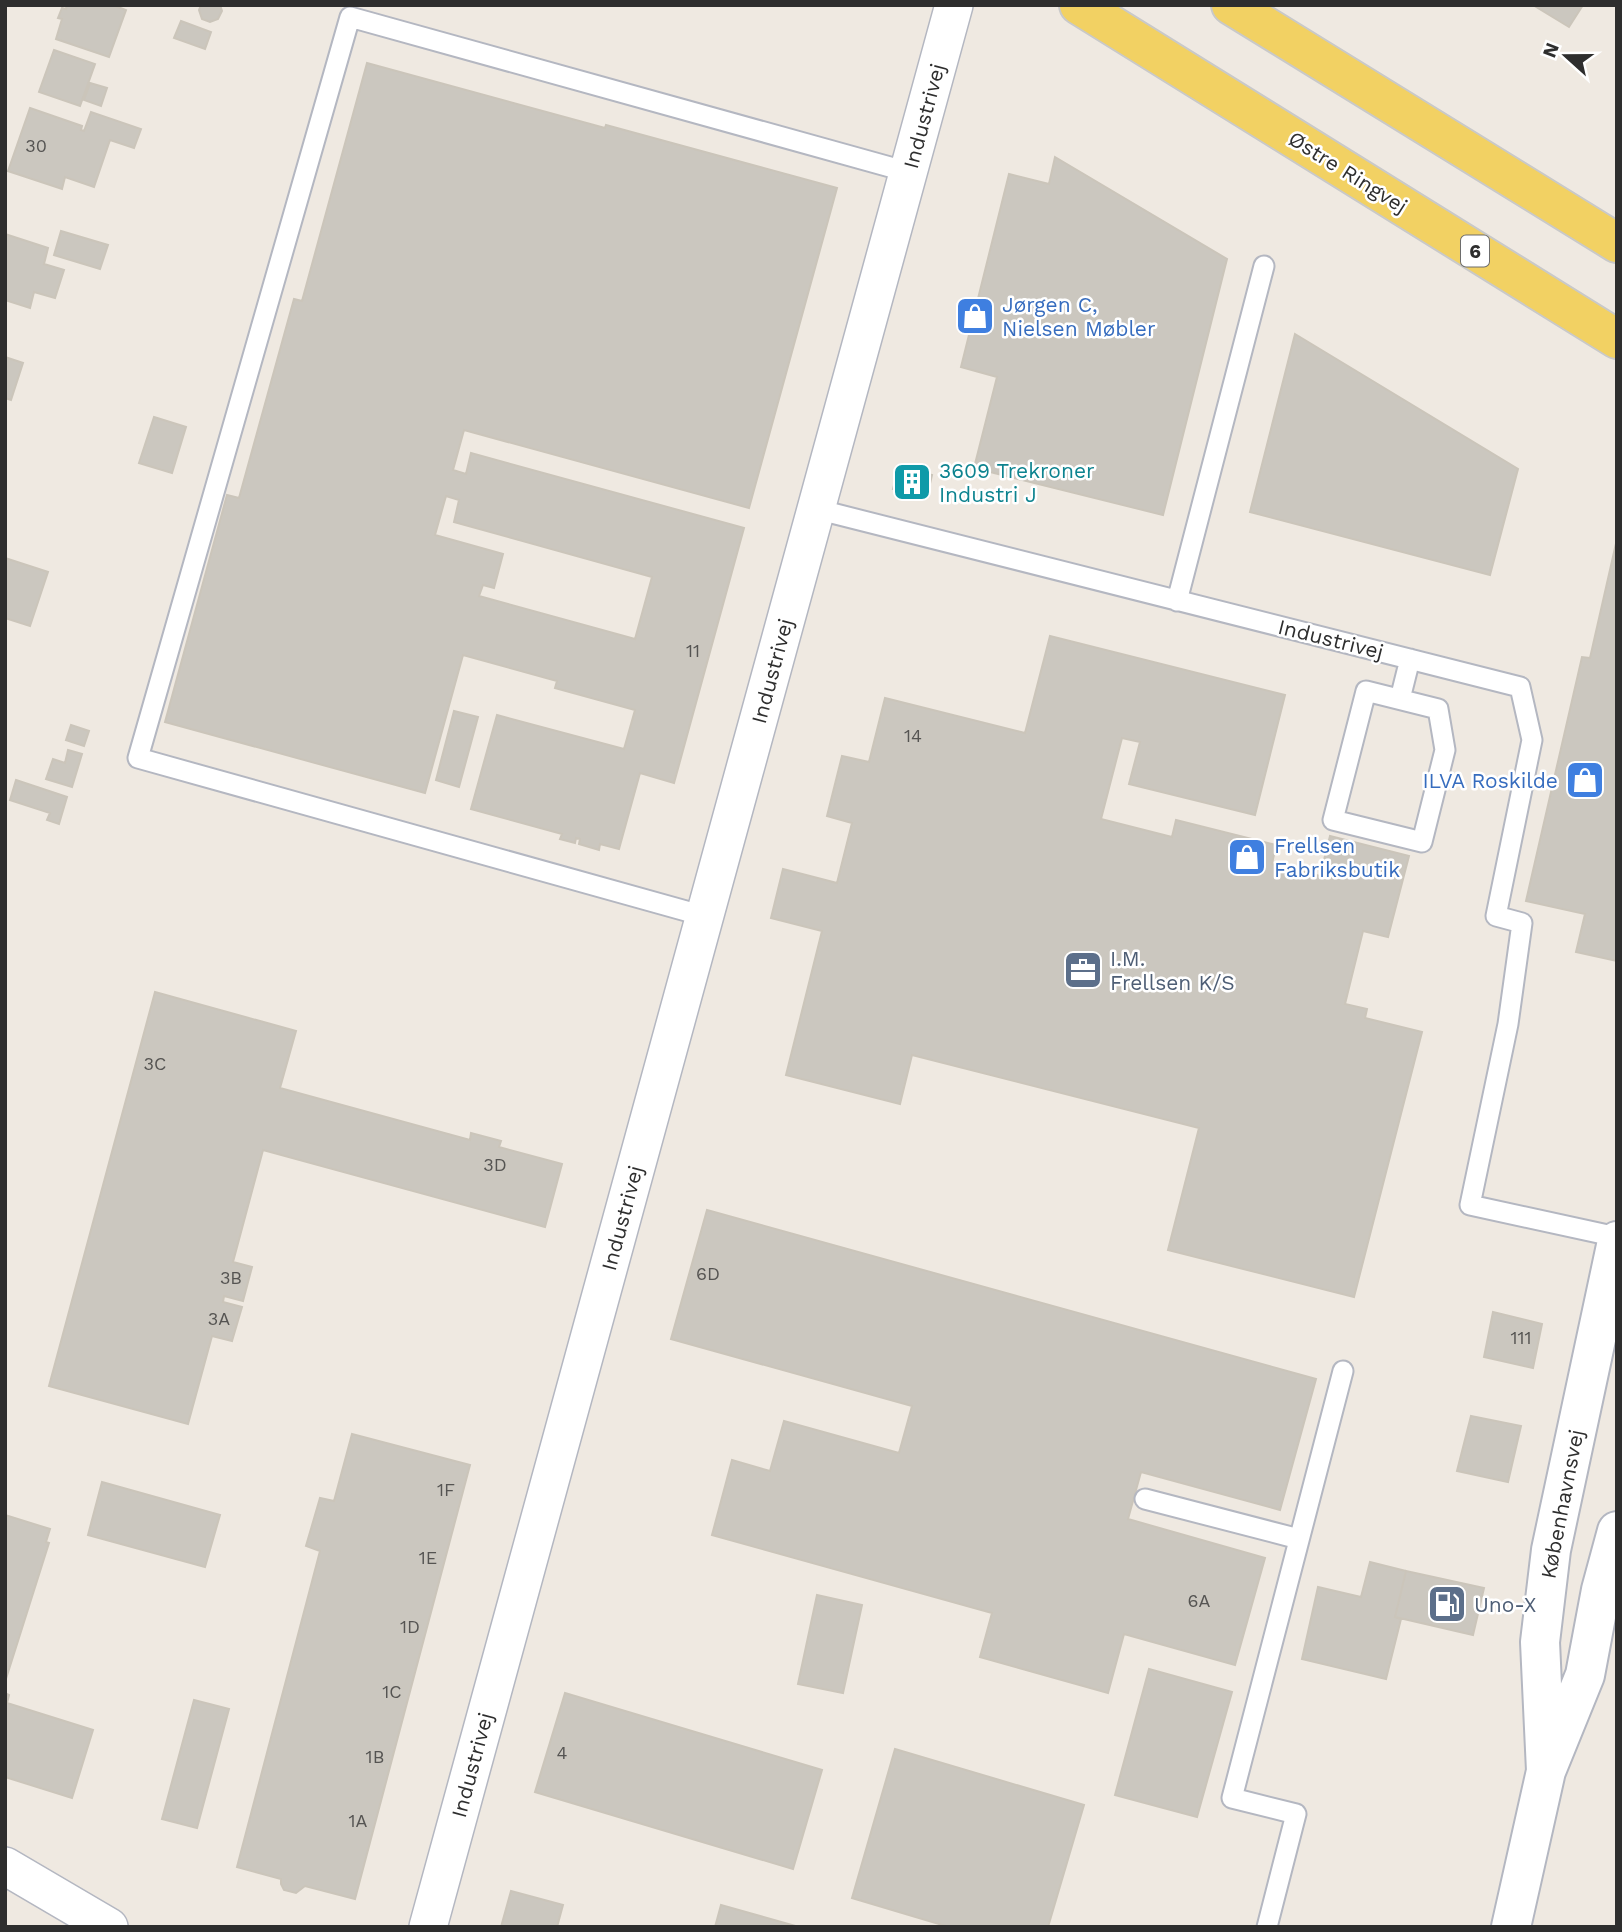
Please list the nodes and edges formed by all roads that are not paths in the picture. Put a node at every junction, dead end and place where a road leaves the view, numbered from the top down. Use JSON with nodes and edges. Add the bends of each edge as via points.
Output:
{"nodes":[{"id":1,"x":954,"y":5,"type":"edge"},
{"id":2,"x":1079,"y":5,"type":"edge"},
{"id":3,"x":1231,"y":5,"type":"edge"},
{"id":4,"x":908,"y":172,"type":"junction"},
{"id":5,"x":1617,"y":243,"type":"edge"},
{"id":6,"x":1264,"y":266,"type":"dead end"},
{"id":7,"x":1617,"y":339,"type":"edge"},
{"id":8,"x":816,"y":509,"type":"junction"},
{"id":9,"x":1177,"y":601,"type":"junction"},
{"id":10,"x":1410,"y":659,"type":"junction"},
{"id":11,"x":1400,"y":699,"type":"junction"},
{"id":12,"x":704,"y":916,"type":"junction"},
{"id":13,"x":1617,"y":1239,"type":"edge"},
{"id":14,"x":1343,"y":1371,"type":"dead end"},
{"id":15,"x":1144,"y":1499,"type":"dead end"},
{"id":16,"x":1617,"y":1531,"type":"edge"},
{"id":17,"x":1299,"y":1539,"type":"junction"},
{"id":18,"x":1546,"y":1770,"type":"junction"},
{"id":19,"x":5,"y":1866,"type":"edge"},
{"id":20,"x":110,"y":1927,"type":"edge"},
{"id":21,"x":428,"y":1927,"type":"edge"},
{"id":22,"x":1267,"y":1927,"type":"edge"},
{"id":23,"x":1511,"y":1927,"type":"edge"}],
"edges":[{"from":1,"to":4,"type":"street","name":"Industrivej"},
{"from":2,"to":7,"type":"main road","name":"Østre Ringvej","number":"6"},
{"from":3,"to":5,"type":"main road"},
{"from":4,"to":8,"type":"street","name":"Industrivej"},
{"from":4,"to":12,"type":"lane","via":[[350,17],[138,758]]},
{"from":6,"to":9,"type":"lane"},
{"from":8,"to":9,"type":"lane","name":"Industrivej"},
{"from":8,"to":12,"type":"street","name":"Industrivej"},
{"from":9,"to":10,"type":"lane","name":"Industrivej"},
{"from":10,"to":11,"type":"lane"},
{"from":10,"to":13,"type":"lane","name":"Industrivej","via":[[1520,687],[1532,740],[1496,916],[1522,923],[1508,1024],[1470,1205]]},
{"from":11,"to":11,"type":"lane","via":[[1366,691],[1333,820],[1422,842],[1445,750],[1438,709]]},
{"from":12,"to":21,"type":"street","name":"Industrivej"},
{"from":13,"to":18,"type":"street","name":"Københavnsvej","via":[[1551,1550],[1540,1642]]},
{"from":14,"to":17,"type":"lane"},
{"from":15,"to":17,"type":"lane"},
{"from":16,"to":18,"type":"street","name":"Københavnsvej","via":[[1585,1675]]},
{"from":17,"to":22,"type":"lane","via":[[1232,1798],[1296,1814]]},
{"from":18,"to":23,"type":"street","name":"Københavnsvej"},
{"from":19,"to":20,"type":"street"}]}
